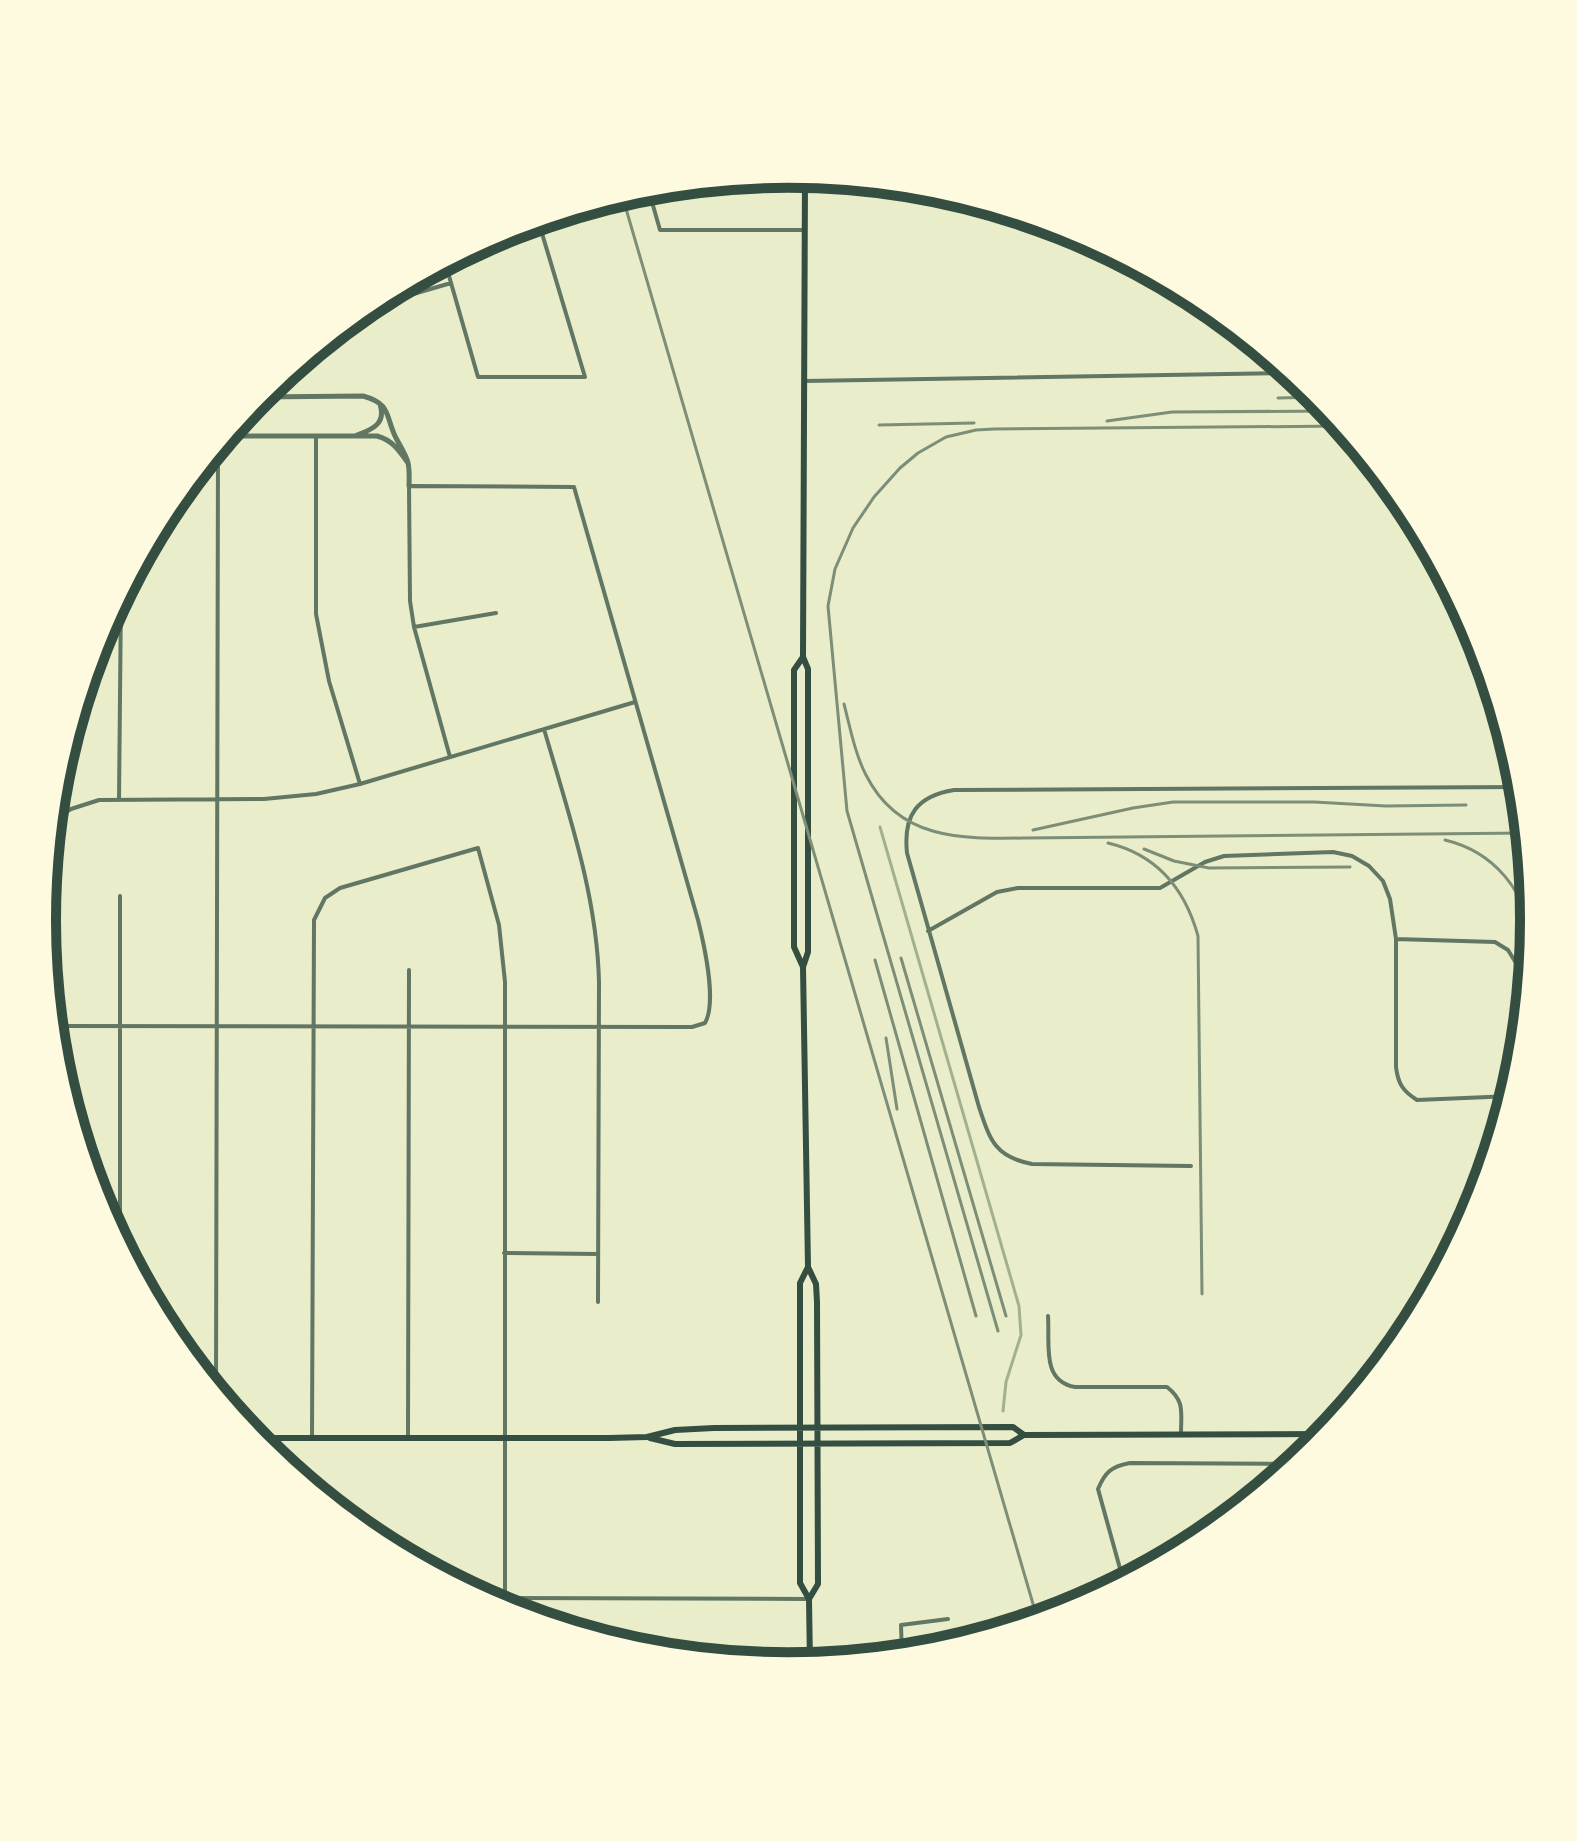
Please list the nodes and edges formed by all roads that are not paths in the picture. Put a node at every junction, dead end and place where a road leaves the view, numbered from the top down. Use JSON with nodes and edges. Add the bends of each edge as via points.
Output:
{"nodes":[{"id":1,"x":805,"y":189,"type":"edge"},
{"id":2,"x":652,"y":201,"type":"edge"},
{"id":3,"x":804,"y":230,"type":"junction"},
{"id":4,"x":541,"y":231,"type":"edge"},
{"id":5,"x":448,"y":273,"type":"edge"},
{"id":6,"x":451,"y":283,"type":"junction"},
{"id":7,"x":407,"y":295,"type":"edge"},
{"id":8,"x":1274,"y":373,"type":"edge"},
{"id":9,"x":804,"y":381,"type":"junction"},
{"id":10,"x":278,"y":397,"type":"edge"},
{"id":11,"x":380,"y":403,"type":"junction"},
{"id":12,"x":240,"y":436,"type":"edge"},
{"id":13,"x":316,"y":436,"type":"junction"},
{"id":14,"x":353,"y":436,"type":"junction"},
{"id":15,"x":218,"y":462,"type":"edge"},
{"id":16,"x":408,"y":463,"type":"junction"},
{"id":17,"x":409,"y":486,"type":"junction"},
{"id":18,"x":496,"y":613,"type":"dead end"},
{"id":19,"x":121,"y":621,"type":"edge"},
{"id":20,"x":414,"y":627,"type":"junction"},
{"id":21,"x":803,"y":657,"type":"junction"},
{"id":22,"x":636,"y":702,"type":"junction"},
{"id":23,"x":544,"y":729,"type":"junction"},
{"id":24,"x":450,"y":757,"type":"junction"},
{"id":25,"x":360,"y":784,"type":"junction"},
{"id":26,"x":1509,"y":787,"type":"edge"},
{"id":27,"x":119,"y":800,"type":"junction"},
{"id":28,"x":217,"y":800,"type":"junction"},
{"id":29,"x":64,"y":813,"type":"edge"},
{"id":30,"x":120,"y":896,"type":"dead end"},
{"id":31,"x":928,"y":931,"type":"junction"},
{"id":32,"x":1396,"y":939,"type":"junction"},
{"id":33,"x":803,"y":967,"type":"junction"},
{"id":34,"x":409,"y":970,"type":"dead end"},
{"id":35,"x":1517,"y":994,"type":"edge"},
{"id":36,"x":64,"y":1026,"type":"edge"},
{"id":37,"x":120,"y":1026,"type":"junction"},
{"id":38,"x":217,"y":1026,"type":"junction"},
{"id":39,"x":313,"y":1026,"type":"junction"},
{"id":40,"x":408,"y":1027,"type":"junction"},
{"id":41,"x":505,"y":1027,"type":"junction"},
{"id":42,"x":599,"y":1027,"type":"junction"},
{"id":43,"x":1499,"y":1097,"type":"edge"},
{"id":44,"x":1191,"y":1166,"type":"dead end"},
{"id":45,"x":120,"y":1218,"type":"edge"},
{"id":46,"x":504,"y":1253,"type":"junction"},
{"id":47,"x":598,"y":1254,"type":"junction"},
{"id":48,"x":808,"y":1267,"type":"junction"},
{"id":49,"x":598,"y":1302,"type":"dead end"},
{"id":50,"x":1048,"y":1316,"type":"dead end"},
{"id":51,"x":216,"y":1377,"type":"edge"},
{"id":52,"x":800,"y":1427,"type":"junction"},
{"id":53,"x":818,"y":1428,"type":"junction"},
{"id":54,"x":1310,"y":1434,"type":"edge"},
{"id":55,"x":1024,"y":1435,"type":"junction"},
{"id":56,"x":1181,"y":1436,"type":"junction"},
{"id":57,"x":647,"y":1437,"type":"junction"},
{"id":58,"x":271,"y":1438,"type":"edge"},
{"id":59,"x":312,"y":1438,"type":"junction"},
{"id":60,"x":408,"y":1438,"type":"junction"},
{"id":61,"x":504,"y":1438,"type":"junction"},
{"id":62,"x":800,"y":1442,"type":"junction"},
{"id":63,"x":818,"y":1442,"type":"junction"},
{"id":64,"x":1279,"y":1464,"type":"edge"},
{"id":65,"x":1121,"y":1572,"type":"edge"},
{"id":66,"x":505,"y":1596,"type":"edge"},
{"id":67,"x":511,"y":1598,"type":"edge"},
{"id":68,"x":809,"y":1599,"type":"junction"},
{"id":69,"x":948,"y":1619,"type":"dead end"},
{"id":70,"x":902,"y":1644,"type":"edge"},
{"id":71,"x":810,"y":1652,"type":"edge"}],
"edges":[{"from":1,"to":3,"type":"main road"},
{"from":2,"to":3,"type":"street","via":[[660,230]]},
{"from":3,"to":9,"type":"main road"},
{"from":4,"to":6,"type":"street","via":[[585,377],[478,377]]},
{"from":5,"to":6,"type":"street"},
{"from":6,"to":7,"type":"street"},
{"from":8,"to":9,"type":"street"},
{"from":9,"to":21,"type":"main road"},
{"from":10,"to":11,"type":"street","via":[[363,396]]},
{"from":11,"to":14,"type":"street","via":[[379,424]]},
{"from":11,"to":16,"type":"street"},
{"from":12,"to":13,"type":"street"},
{"from":13,"to":14,"type":"street"},
{"from":13,"to":25,"type":"street","via":[[316,614],[329,681]]},
{"from":14,"to":16,"type":"street","via":[[386,439]]},
{"from":15,"to":28,"type":"street"},
{"from":16,"to":17,"type":"street"},
{"from":17,"to":20,"type":"street"},
{"from":17,"to":22,"type":"street","via":[[574,487]]},
{"from":18,"to":20,"type":"street"},
{"from":19,"to":27,"type":"street"},
{"from":20,"to":24,"type":"street"},
{"from":21,"to":33,"type":"main road","via":[[808,669],[808,952]]},
{"from":21,"to":33,"type":"main road","via":[[794,670],[794,947]]},
{"from":22,"to":23,"type":"street"},
{"from":22,"to":42,"type":"street","via":[[703,941],[709,1012],[705,1023],[692,1027]]},
{"from":23,"to":24,"type":"street"},
{"from":23,"to":42,"type":"street","via":[[593,907]]},
{"from":24,"to":25,"type":"street"},
{"from":25,"to":28,"type":"street","via":[[290,798]]},
{"from":26,"to":31,"type":"street","via":[[936,793],[915,810],[905,835]]},
{"from":27,"to":28,"type":"street"},
{"from":27,"to":29,"type":"street","via":[[85,803]]},
{"from":28,"to":38,"type":"street"},
{"from":30,"to":37,"type":"street"},
{"from":31,"to":32,"type":"street","via":[[997,892],[1160,888],[1224,856],[1333,852],[1352,856],[1383,881]]},
{"from":31,"to":44,"type":"street","via":[[979,1107],[999,1151],[1032,1164]]},
{"from":32,"to":35,"type":"street","via":[[1495,942],[1516,963]]},
{"from":32,"to":43,"type":"street","via":[[1396,1067],[1405,1093],[1417,1100]]},
{"from":33,"to":48,"type":"main road"},
{"from":34,"to":40,"type":"street"},
{"from":36,"to":37,"type":"street"},
{"from":37,"to":38,"type":"street"},
{"from":37,"to":45,"type":"street"},
{"from":38,"to":39,"type":"street"},
{"from":38,"to":51,"type":"street"},
{"from":39,"to":40,"type":"street"},
{"from":39,"to":41,"type":"street","via":[[314,920],[325,898],[340,888],[478,848],[499,925]]},
{"from":39,"to":59,"type":"street"},
{"from":40,"to":41,"type":"street"},
{"from":40,"to":60,"type":"street"},
{"from":41,"to":42,"type":"street"},
{"from":41,"to":46,"type":"street"},
{"from":42,"to":47,"type":"street"},
{"from":46,"to":47,"type":"street"},
{"from":46,"to":61,"type":"street"},
{"from":47,"to":49,"type":"street"},
{"from":48,"to":52,"type":"main road","via":[[800,1283]]},
{"from":48,"to":53,"type":"main road","via":[[816,1284]]},
{"from":50,"to":56,"type":"street","via":[[1054,1378],[1075,1387],[1167,1387],[1178,1396]]},
{"from":52,"to":53,"type":"main road"},
{"from":52,"to":57,"type":"main road","via":[[688,1429]]},
{"from":52,"to":62,"type":"main road"},
{"from":53,"to":55,"type":"main road","via":[[1013,1427]]},
{"from":53,"to":63,"type":"main road"},
{"from":54,"to":56,"type":"main road"},
{"from":55,"to":56,"type":"main road"},
{"from":55,"to":63,"type":"main road","via":[[1010,1443]]},
{"from":57,"to":61,"type":"main road"},
{"from":57,"to":62,"type":"main road","via":[[675,1444]]},
{"from":58,"to":59,"type":"main road"},
{"from":59,"to":60,"type":"main road"},
{"from":60,"to":61,"type":"main road"},
{"from":61,"to":66,"type":"street"},
{"from":62,"to":63,"type":"main road"},
{"from":62,"to":68,"type":"main road","via":[[800,1583]]},
{"from":63,"to":68,"type":"main road","via":[[818,1584]]},
{"from":64,"to":65,"type":"street","via":[[1115,1465],[1098,1489]]},
{"from":67,"to":68,"type":"street"},
{"from":68,"to":71,"type":"main road"},
{"from":69,"to":70,"type":"street","via":[[901,1625]]}]}
